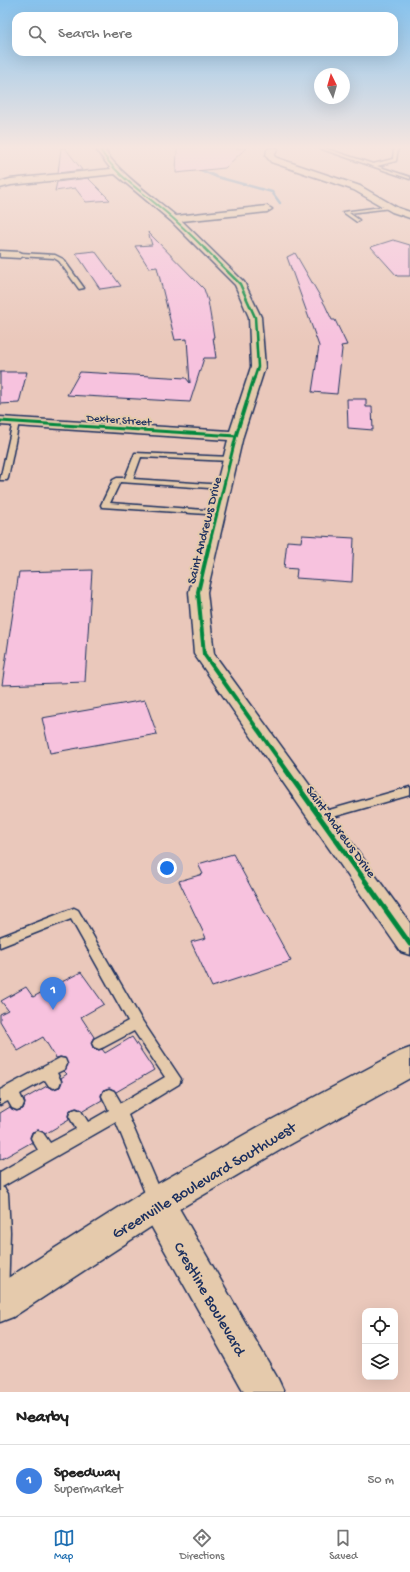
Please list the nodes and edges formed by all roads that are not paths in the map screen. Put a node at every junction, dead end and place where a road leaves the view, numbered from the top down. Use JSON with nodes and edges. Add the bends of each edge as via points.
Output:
{"nodes":[{"id":1,"x":167,"y":213,"type":"edge"},
{"id":2,"x":230,"y":213,"type":"edge"},
{"id":3,"x":346,"y":213,"type":"edge"},
{"id":4,"x":174,"y":219,"type":"junction"},
{"id":5,"x":356,"y":221,"type":"dead end"},
{"id":6,"x":0,"y":254,"type":"edge"},
{"id":7,"x":20,"y":255,"type":"joint"},
{"id":8,"x":81,"y":288,"type":"dead end"},
{"id":9,"x":0,"y":421,"type":"edge"},
{"id":10,"x":16,"y":422,"type":"junction"},
{"id":11,"x":236,"y":436,"type":"junction"},
{"id":12,"x":231,"y":459,"type":"junction"},
{"id":13,"x":0,"y":478,"type":"edge"},
{"id":14,"x":128,"y":481,"type":"junction"},
{"id":15,"x":224,"y":487,"type":"junction"},
{"id":16,"x":218,"y":513,"type":"junction"},
{"id":17,"x":410,"y":791,"type":"edge"},
{"id":18,"x":319,"y":817,"type":"junction"},
{"id":19,"x":0,"y":942,"type":"edge"},
{"id":20,"x":410,"y":944,"type":"edge"},
{"id":21,"x":136,"y":1023,"type":"junction"},
{"id":22,"x":99,"y":1043,"type":"dead end"},
{"id":23,"x":410,"y":1062,"type":"edge"},
{"id":24,"x":54,"y":1072,"type":"dead end"},
{"id":25,"x":110,"y":1096,"type":"dead end"},
{"id":26,"x":9,"y":1098,"type":"edge"},
{"id":27,"x":119,"y":1112,"type":"junction"},
{"id":28,"x":76,"y":1116,"type":"dead end"},
{"id":29,"x":86,"y":1132,"type":"junction"},
{"id":30,"x":38,"y":1138,"type":"dead end"},
{"id":31,"x":48,"y":1153,"type":"junction"},
{"id":32,"x":0,"y":1180,"type":"edge"},
{"id":33,"x":0,"y":1194,"type":"edge"},
{"id":34,"x":157,"y":1203,"type":"junction"},
{"id":35,"x":0,"y":1297,"type":"edge"},
{"id":36,"x":0,"y":1304,"type":"edge"},
{"id":37,"x":265,"y":1392,"type":"edge"}],
"edges":[{"from":1,"to":4,"type":"street","name":"Saint Andrews Drive"},
{"from":2,"to":4,"type":"street"},
{"from":3,"to":5,"type":"lane"},
{"from":4,"to":11,"type":"street","name":"Saint Andrews Drive","via":[[240,284],[255,317],[258,367]]},
{"from":6,"to":7,"type":"street"},
{"from":7,"to":8,"type":"lane","via":[[55,257],[61,260]]},
{"from":9,"to":10,"type":"street","name":"Dexter Street"},
{"from":10,"to":11,"type":"street","name":"Dexter Street"},
{"from":10,"to":13,"type":"lane","via":[[4,478]]},
{"from":11,"to":12,"type":"street","name":"Saint Andrews Drive"},
{"from":12,"to":14,"type":"lane","via":[[138,455]]},
{"from":12,"to":15,"type":"street","name":"Saint Andrews Drive"},
{"from":14,"to":15,"type":"lane"},
{"from":14,"to":16,"type":"lane","via":[[117,480],[104,505]]},
{"from":15,"to":16,"type":"street","name":"Saint Andrews Drive"},
{"from":16,"to":18,"type":"street","name":"Saint Andrews Drive","via":[[198,592],[204,654]]},
{"from":17,"to":18,"type":"lane"},
{"from":18,"to":20,"type":"street","name":"Saint Andrews Drive"},
{"from":19,"to":21,"type":"lane","via":[[74,913]]},
{"from":21,"to":22,"type":"lane"},
{"from":21,"to":27,"type":"lane","via":[[174,1079]]},
{"from":23,"to":34,"type":"highway","name":"Greenville Boulevard Southwest"},
{"from":24,"to":26,"type":"lane"},
{"from":25,"to":27,"type":"lane"},
{"from":27,"to":29,"type":"lane"},
{"from":27,"to":34,"type":"lane"},
{"from":28,"to":29,"type":"lane"},
{"from":29,"to":31,"type":"lane"},
{"from":30,"to":31,"type":"lane"},
{"from":31,"to":32,"type":"lane"},
{"from":33,"to":35,"type":"lane"},
{"from":34,"to":36,"type":"highway","name":"Greenville Boulevard Southwest"},
{"from":34,"to":37,"type":"street","name":"Crestline Boulevard"}]}
